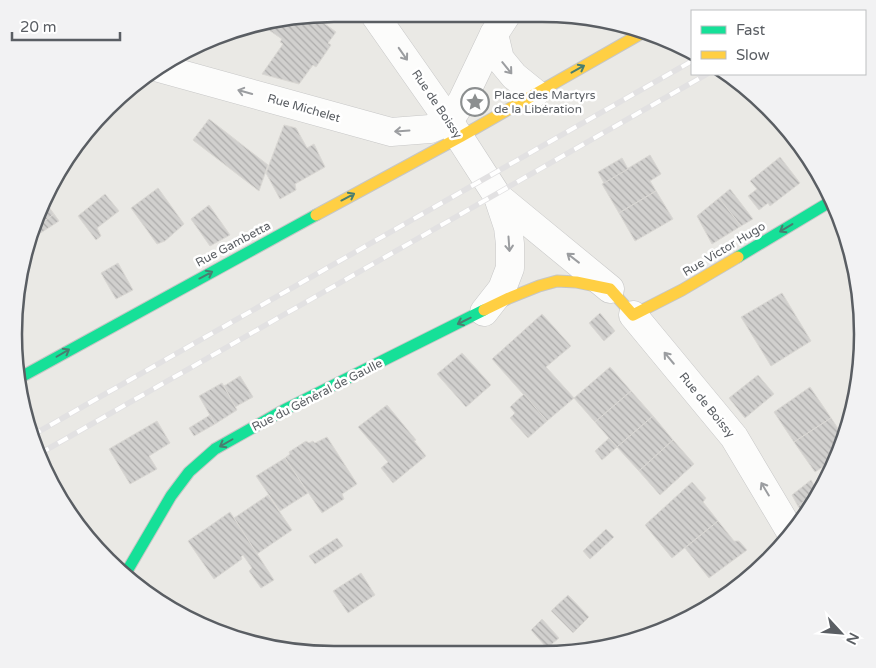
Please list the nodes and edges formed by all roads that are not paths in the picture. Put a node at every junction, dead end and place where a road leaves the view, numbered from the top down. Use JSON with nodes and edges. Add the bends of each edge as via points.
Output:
{"nodes":[{"id":1,"x":380,"y":22,"type":"edge"},
{"id":2,"x":500,"y":24,"type":"edge"},
{"id":3,"x":635,"y":37,"type":"edge"},
{"id":4,"x":168,"y":70,"type":"edge"},
{"id":5,"x":535,"y":93,"type":"junction"},
{"id":6,"x":454,"y":129,"type":"junction"},
{"id":7,"x":498,"y":197,"type":"junction"},
{"id":8,"x":825,"y":205,"type":"edge"},
{"id":9,"x":610,"y":289,"type":"junction"},
{"id":10,"x":484,"y":312,"type":"junction"},
{"id":11,"x":633,"y":315,"type":"junction"},
{"id":12,"x":25,"y":375,"type":"edge"},
{"id":13,"x":787,"y":526,"type":"edge"},
{"id":14,"x":129,"y":568,"type":"edge"}],
"edges":[{"from":1,"to":6,"type":"street","name":"Rue de Boissy","one_way":true},
{"from":2,"to":5,"type":"street","one_way":true,"via":[[500,59]]},
{"from":2,"to":6,"type":"street","via":[[462,101]]},
{"from":5,"to":3,"type":"street","one_way":true},
{"from":6,"to":4,"type":"street","name":"Rue Michelet","one_way":true,"via":[[391,132]]},
{"from":5,"to":6,"type":"street"},
{"from":6,"to":7,"type":"street","name":"Rue de Boissy"},
{"from":12,"to":6,"type":"street","name":"Rue Gambetta","one_way":true},
{"from":9,"to":7,"type":"street","name":"Rue de Boissy","one_way":true},
{"from":7,"to":10,"type":"street","name":"Rue de Boissy","one_way":true,"via":[[508,227],[510,268],[502,289]]},
{"from":8,"to":11,"type":"street","name":"Rue Victor Hugo","one_way":true,"via":[[682,290]]},
{"from":9,"to":10,"type":"street","name":"Rue du Général de Gaulle","via":[[557,281],[514,296]]},
{"from":9,"to":11,"type":"street","name":"Rue de Boissy"},
{"from":10,"to":14,"type":"street","name":"Rue du Général de Gaulle","one_way":true,"via":[[284,410],[215,449],[189,472],[171,496]]},
{"from":13,"to":11,"type":"street","name":"Rue de Boissy","one_way":true,"via":[[734,437]]}]}
